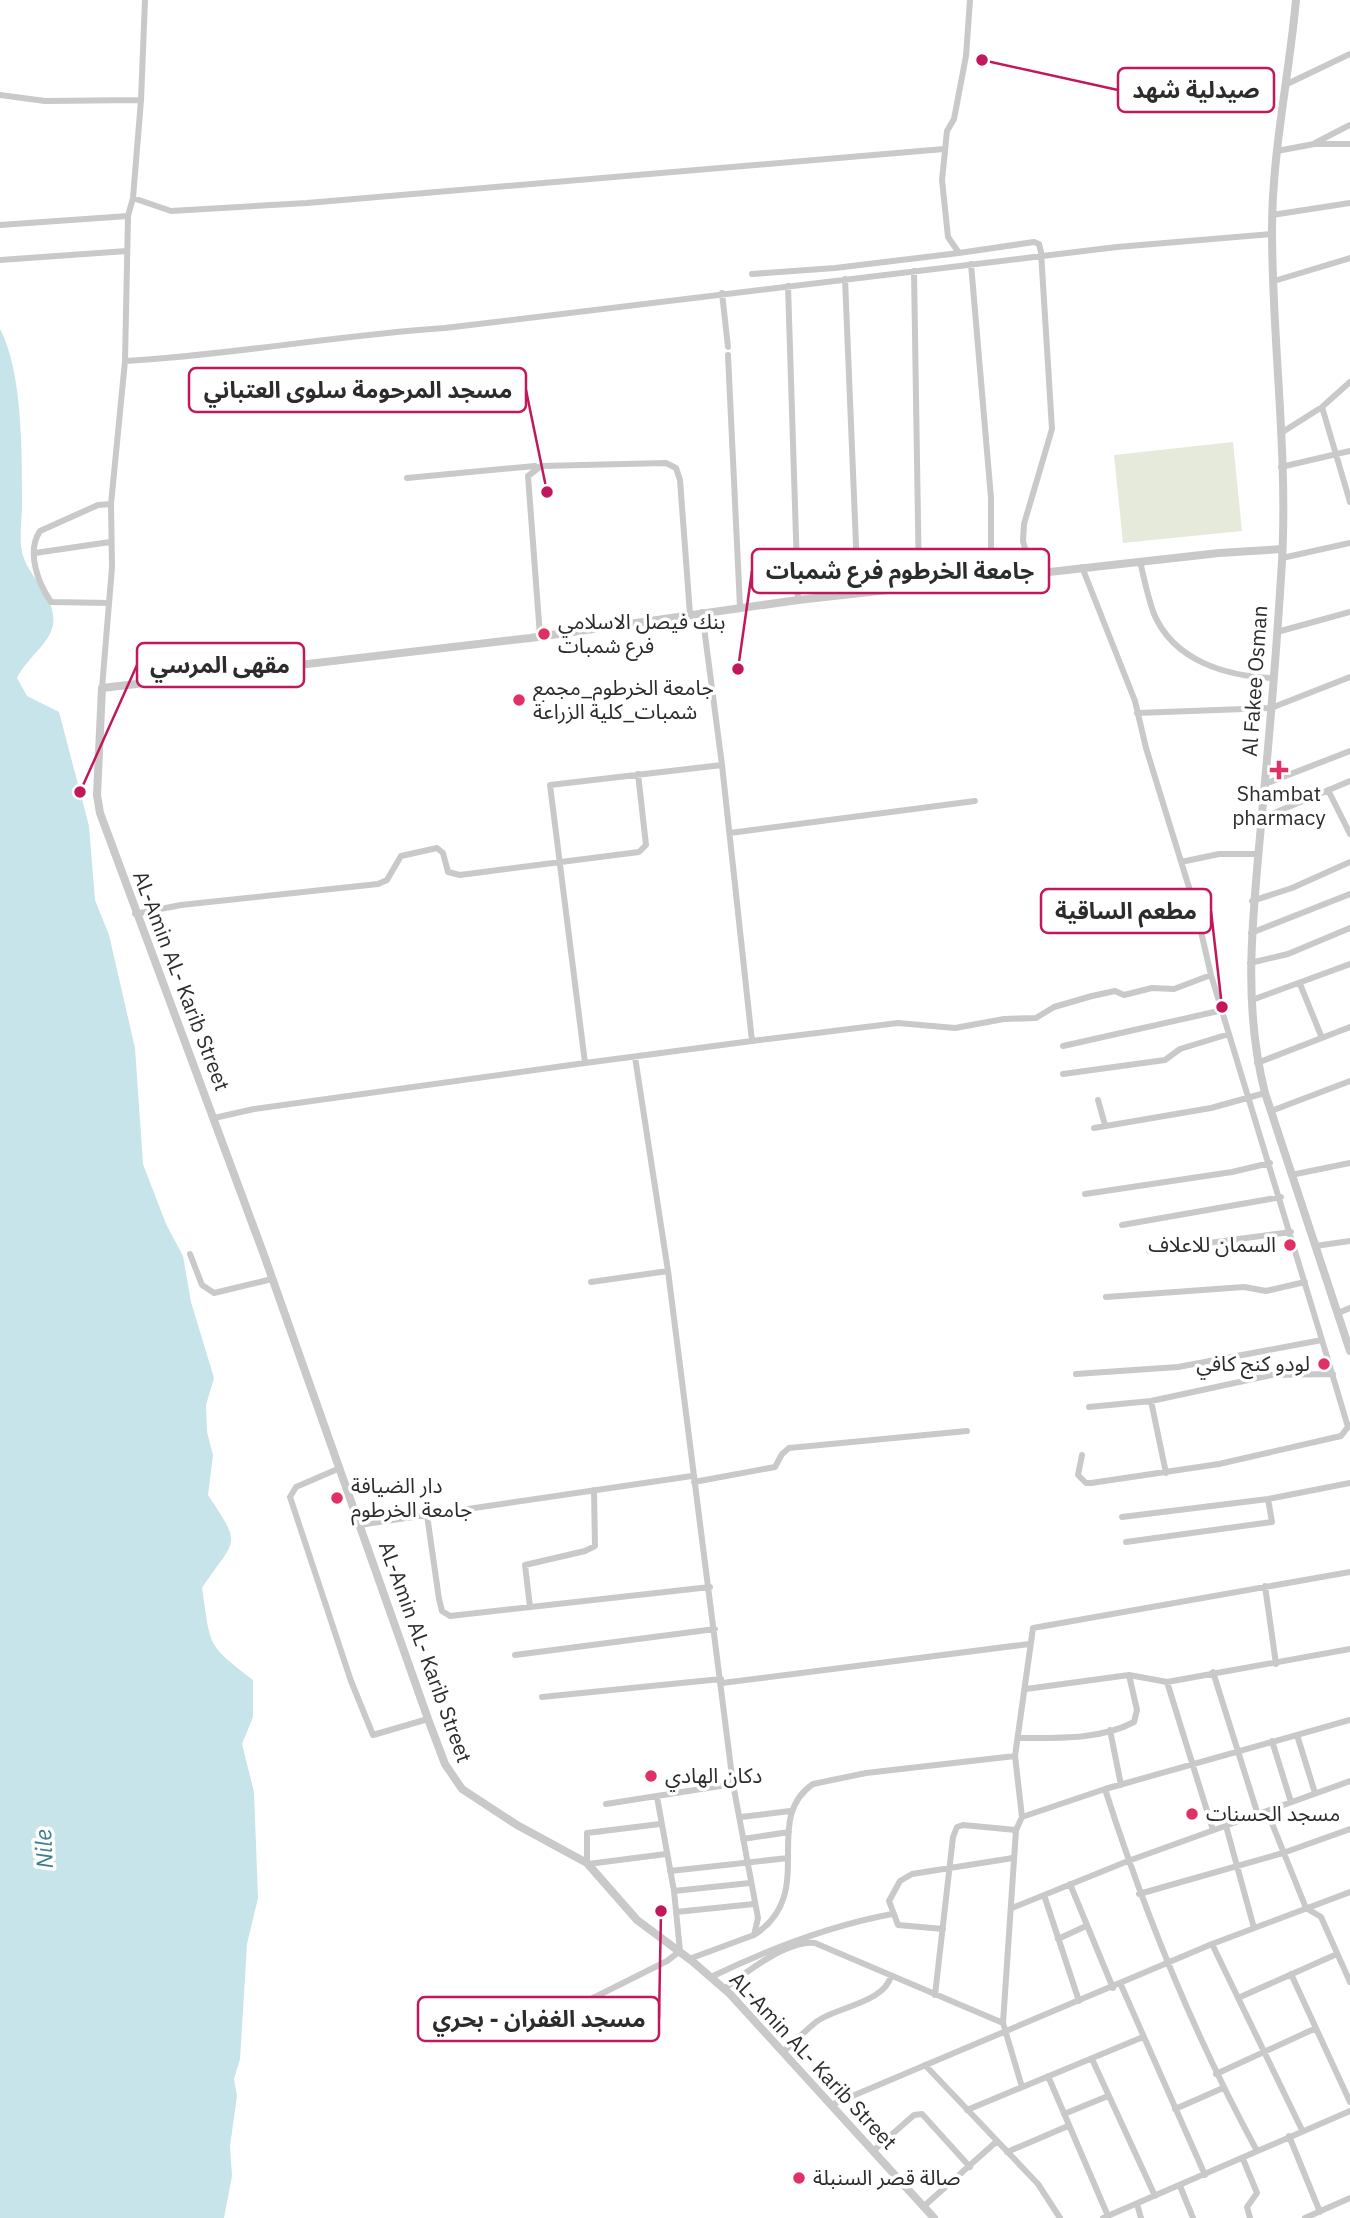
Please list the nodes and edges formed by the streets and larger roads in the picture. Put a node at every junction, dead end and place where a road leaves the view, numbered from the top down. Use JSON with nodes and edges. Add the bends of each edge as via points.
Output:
{"nodes":[{"id":1,"x":145,"y":0,"type":"edge"},
{"id":2,"x":970,"y":0,"type":"edge"},
{"id":3,"x":1296,"y":0,"type":"edge"},
{"id":4,"x":1350,"y":54,"type":"edge"},
{"id":5,"x":1285,"y":85,"type":"junction"},
{"id":6,"x":0,"y":95,"type":"edge"},
{"id":7,"x":141,"y":100,"type":"junction"},
{"id":8,"x":1350,"y":125,"type":"edge"},
{"id":9,"x":1314,"y":144,"type":"junction"},
{"id":10,"x":1350,"y":144,"type":"edge"},
{"id":11,"x":944,"y":149,"type":"junction"},
{"id":12,"x":1277,"y":152,"type":"junction"},
{"id":13,"x":133,"y":198,"type":"junction"},
{"id":14,"x":1350,"y":204,"type":"edge"},
{"id":15,"x":1272,"y":215,"type":"junction"},
{"id":16,"x":128,"y":216,"type":"junction"},
{"id":17,"x":0,"y":225,"type":"edge"},
{"id":18,"x":1272,"y":234,"type":"junction"},
{"id":19,"x":127,"y":251,"type":"junction"},
{"id":20,"x":959,"y":253,"type":"junction"},
{"id":21,"x":1041,"y":256,"type":"junction"},
{"id":22,"x":1350,"y":258,"type":"edge"},
{"id":23,"x":0,"y":260,"type":"edge"},
{"id":24,"x":971,"y":264,"type":"junction"},
{"id":25,"x":914,"y":271,"type":"junction"},
{"id":26,"x":752,"y":274,"type":"dead end"},
{"id":27,"x":845,"y":279,"type":"junction"},
{"id":28,"x":1274,"y":281,"type":"junction"},
{"id":29,"x":788,"y":286,"type":"junction"},
{"id":30,"x":722,"y":293,"type":"junction"},
{"id":31,"x":125,"y":361,"type":"junction"},
{"id":32,"x":1350,"y":382,"type":"edge"},
{"id":33,"x":1322,"y":407,"type":"junction"},
{"id":34,"x":1281,"y":433,"type":"junction"},
{"id":35,"x":1350,"y":451,"type":"edge"},
{"id":36,"x":1336,"y":454,"type":"junction"},
{"id":37,"x":541,"y":466,"type":"junction"},
{"id":38,"x":1281,"y":467,"type":"junction"},
{"id":39,"x":407,"y":478,"type":"dead end"},
{"id":40,"x":1350,"y":502,"type":"edge"},
{"id":41,"x":111,"y":504,"type":"junction"},
{"id":42,"x":110,"y":542,"type":"junction"},
{"id":43,"x":1350,"y":543,"type":"edge"},
{"id":44,"x":35,"y":553,"type":"junction"},
{"id":45,"x":1282,"y":554,"type":"junction"},
{"id":46,"x":1140,"y":561,"type":"junction"},
{"id":47,"x":1082,"y":567,"type":"junction"},
{"id":48,"x":1032,"y":573,"type":"junction"},
{"id":49,"x":990,"y":578,"type":"junction"},
{"id":50,"x":919,"y":586,"type":"junction"},
{"id":51,"x":858,"y":593,"type":"junction"},
{"id":52,"x":798,"y":600,"type":"junction"},
{"id":53,"x":109,"y":603,"type":"junction"},
{"id":54,"x":740,"y":607,"type":"junction"},
{"id":55,"x":702,"y":612,"type":"junction"},
{"id":56,"x":1350,"y":612,"type":"edge"},
{"id":57,"x":690,"y":614,"type":"junction"},
{"id":58,"x":1277,"y":632,"type":"junction"},
{"id":59,"x":540,"y":636,"type":"junction"},
{"id":60,"x":1350,"y":677,"type":"edge"},
{"id":61,"x":1272,"y":678,"type":"junction"},
{"id":62,"x":102,"y":688,"type":"junction"},
{"id":63,"x":1271,"y":708,"type":"junction"},
{"id":64,"x":1137,"y":713,"type":"junction"},
{"id":65,"x":1350,"y":751,"type":"edge"},
{"id":66,"x":722,"y":765,"type":"junction"},
{"id":67,"x":638,"y":774,"type":"junction"},
{"id":68,"x":1350,"y":781,"type":"edge"},
{"id":69,"x":1265,"y":784,"type":"junction"},
{"id":70,"x":1328,"y":790,"type":"junction"},
{"id":71,"x":975,"y":801,"type":"dead end"},
{"id":72,"x":1262,"y":818,"type":"junction"},
{"id":73,"x":730,"y":833,"type":"junction"},
{"id":74,"x":1350,"y":834,"type":"edge"},
{"id":75,"x":1256,"y":854,"type":"junction"},
{"id":76,"x":1181,"y":862,"type":"junction"},
{"id":77,"x":1350,"y":862,"type":"edge"},
{"id":78,"x":559,"y":864,"type":"junction"},
{"id":79,"x":1350,"y":894,"type":"edge"},
{"id":80,"x":1252,"y":901,"type":"junction"},
{"id":81,"x":135,"y":914,"type":"junction"},
{"id":82,"x":1350,"y":928,"type":"edge"},
{"id":83,"x":1250,"y":934,"type":"junction"},
{"id":84,"x":1250,"y":963,"type":"junction"},
{"id":85,"x":1350,"y":964,"type":"edge"},
{"id":86,"x":1211,"y":975,"type":"junction"},
{"id":87,"x":1300,"y":984,"type":"junction"},
{"id":88,"x":1252,"y":1000,"type":"junction"},
{"id":89,"x":1223,"y":1010,"type":"junction"},
{"id":90,"x":1350,"y":1027,"type":"edge"},
{"id":91,"x":1229,"y":1034,"type":"junction"},
{"id":92,"x":1322,"y":1038,"type":"junction"},
{"id":93,"x":752,"y":1041,"type":"junction"},
{"id":94,"x":1063,"y":1046,"type":"dead end"},
{"id":95,"x":635,"y":1057,"type":"junction"},
{"id":96,"x":585,"y":1063,"type":"junction"},
{"id":97,"x":1257,"y":1063,"type":"junction"},
{"id":98,"x":1063,"y":1074,"type":"dead end"},
{"id":99,"x":1350,"y":1081,"type":"edge"},
{"id":100,"x":1265,"y":1093,"type":"junction"},
{"id":101,"x":1249,"y":1096,"type":"junction"},
{"id":102,"x":1098,"y":1100,"type":"dead end"},
{"id":103,"x":1271,"y":1111,"type":"junction"},
{"id":104,"x":214,"y":1118,"type":"junction"},
{"id":105,"x":1105,"y":1125,"type":"junction"},
{"id":106,"x":1094,"y":1128,"type":"dead end"},
{"id":107,"x":1270,"y":1163,"type":"junction"},
{"id":108,"x":1350,"y":1163,"type":"edge"},
{"id":109,"x":1291,"y":1175,"type":"junction"},
{"id":110,"x":1295,"y":1187,"type":"junction"},
{"id":111,"x":1085,"y":1194,"type":"dead end"},
{"id":112,"x":1280,"y":1194,"type":"junction"},
{"id":113,"x":1122,"y":1225,"type":"dead end"},
{"id":114,"x":1291,"y":1232,"type":"junction"},
{"id":115,"x":1350,"y":1241,"type":"edge"},
{"id":116,"x":1315,"y":1246,"type":"junction"},
{"id":117,"x":1149,"y":1251,"type":"dead end"},
{"id":118,"x":190,"y":1254,"type":"dead end"},
{"id":119,"x":667,"y":1271,"type":"junction"},
{"id":120,"x":272,"y":1279,"type":"junction"},
{"id":121,"x":591,"y":1282,"type":"dead end"},
{"id":122,"x":1305,"y":1282,"type":"junction"},
{"id":123,"x":1106,"y":1297,"type":"dead end"},
{"id":124,"x":1350,"y":1308,"type":"edge"},
{"id":125,"x":1338,"y":1313,"type":"junction"},
{"id":126,"x":1322,"y":1340,"type":"junction"},
{"id":127,"x":1349,"y":1341,"type":"edge"},
{"id":128,"x":1350,"y":1351,"type":"edge"},
{"id":129,"x":1076,"y":1374,"type":"dead end"},
{"id":130,"x":1333,"y":1374,"type":"junction"},
{"id":131,"x":1345,"y":1385,"type":"dead end"},
{"id":132,"x":1337,"y":1387,"type":"junction"},
{"id":133,"x":1151,"y":1401,"type":"junction"},
{"id":134,"x":1089,"y":1407,"type":"dead end"},
{"id":135,"x":967,"y":1431,"type":"dead end"},
{"id":136,"x":1082,"y":1455,"type":"dead end"},
{"id":137,"x":340,"y":1468,"type":"junction"},
{"id":138,"x":1166,"y":1473,"type":"junction"},
{"id":139,"x":693,"y":1479,"type":"junction"},
{"id":140,"x":1350,"y":1483,"type":"edge"},
{"id":141,"x":593,"y":1490,"type":"junction"},
{"id":142,"x":1268,"y":1499,"type":"junction"},
{"id":143,"x":427,"y":1515,"type":"junction"},
{"id":144,"x":1122,"y":1517,"type":"dead end"},
{"id":145,"x":359,"y":1525,"type":"junction"},
{"id":146,"x":1126,"y":1542,"type":"dead end"},
{"id":147,"x":1350,"y":1572,"type":"edge"},
{"id":148,"x":1265,"y":1586,"type":"junction"},
{"id":149,"x":710,"y":1587,"type":"junction"},
{"id":150,"x":530,"y":1607,"type":"junction"},
{"id":151,"x":715,"y":1629,"type":"junction"},
{"id":152,"x":1029,"y":1644,"type":"junction"},
{"id":153,"x":1350,"y":1649,"type":"edge"},
{"id":154,"x":515,"y":1655,"type":"dead end"},
{"id":155,"x":1276,"y":1664,"type":"junction"},
{"id":156,"x":1213,"y":1672,"type":"junction"},
{"id":157,"x":1129,"y":1675,"type":"junction"},
{"id":158,"x":721,"y":1681,"type":"junction"},
{"id":159,"x":1167,"y":1682,"type":"junction"},
{"id":160,"x":1026,"y":1689,"type":"junction"},
{"id":161,"x":542,"y":1697,"type":"dead end"},
{"id":162,"x":428,"y":1718,"type":"junction"},
{"id":163,"x":1350,"y":1720,"type":"edge"},
{"id":164,"x":1110,"y":1730,"type":"junction"},
{"id":165,"x":1297,"y":1735,"type":"junction"},
{"id":166,"x":1019,"y":1738,"type":"junction"},
{"id":167,"x":1272,"y":1741,"type":"junction"},
{"id":168,"x":1239,"y":1750,"type":"junction"},
{"id":169,"x":1015,"y":1756,"type":"junction"},
{"id":170,"x":1192,"y":1765,"type":"junction"},
{"id":171,"x":1350,"y":1781,"type":"edge"},
{"id":172,"x":733,"y":1784,"type":"junction"},
{"id":173,"x":1121,"y":1784,"type":"junction"},
{"id":174,"x":1105,"y":1789,"type":"junction"},
{"id":175,"x":1315,"y":1793,"type":"junction"},
{"id":176,"x":657,"y":1797,"type":"junction"},
{"id":177,"x":1291,"y":1802,"type":"junction"},
{"id":178,"x":606,"y":1804,"type":"dead end"},
{"id":179,"x":790,"y":1811,"type":"junction"},
{"id":180,"x":1267,"y":1811,"type":"junction"},
{"id":181,"x":1258,"y":1815,"type":"junction"},
{"id":182,"x":741,"y":1817,"type":"junction"},
{"id":183,"x":1022,"y":1817,"type":"junction"},
{"id":184,"x":660,"y":1824,"type":"junction"},
{"id":185,"x":1226,"y":1826,"type":"junction"},
{"id":186,"x":1350,"y":1829,"type":"edge"},
{"id":187,"x":1016,"y":1830,"type":"junction"},
{"id":188,"x":1213,"y":1830,"type":"junction"},
{"id":189,"x":789,"y":1832,"type":"junction"},
{"id":190,"x":743,"y":1839,"type":"junction"},
{"id":191,"x":1283,"y":1853,"type":"junction"},
{"id":192,"x":666,"y":1854,"type":"junction"},
{"id":193,"x":788,"y":1858,"type":"junction"},
{"id":194,"x":1013,"y":1858,"type":"junction"},
{"id":195,"x":1128,"y":1860,"type":"junction"},
{"id":196,"x":746,"y":1862,"type":"junction"},
{"id":197,"x":587,"y":1863,"type":"junction"},
{"id":198,"x":1237,"y":1865,"type":"junction"},
{"id":199,"x":950,"y":1868,"type":"junction"},
{"id":200,"x":670,"y":1871,"type":"junction"},
{"id":201,"x":750,"y":1883,"type":"junction"},
{"id":202,"x":1070,"y":1884,"type":"junction"},
{"id":203,"x":674,"y":1891,"type":"junction"},
{"id":204,"x":1350,"y":1892,"type":"edge"},
{"id":205,"x":1139,"y":1894,"type":"junction"},
{"id":206,"x":1044,"y":1895,"type":"junction"},
{"id":207,"x":754,"y":1903,"type":"junction"},
{"id":208,"x":1012,"y":1908,"type":"junction"},
{"id":209,"x":1306,"y":1908,"type":"junction"},
{"id":210,"x":676,"y":1912,"type":"junction"},
{"id":211,"x":892,"y":1914,"type":"junction"},
{"id":212,"x":1086,"y":1926,"type":"junction"},
{"id":213,"x":1254,"y":1928,"type":"junction"},
{"id":214,"x":943,"y":1929,"type":"junction"},
{"id":215,"x":754,"y":1935,"type":"junction"},
{"id":216,"x":1058,"y":1939,"type":"junction"},
{"id":217,"x":1212,"y":1944,"type":"junction"},
{"id":218,"x":680,"y":1951,"type":"junction"},
{"id":219,"x":1337,"y":1954,"type":"junction"},
{"id":220,"x":689,"y":1959,"type":"junction"},
{"id":221,"x":1167,"y":1963,"type":"junction"},
{"id":222,"x":1291,"y":1975,"type":"junction"},
{"id":223,"x":891,"y":1976,"type":"junction"},
{"id":224,"x":710,"y":1978,"type":"junction"},
{"id":225,"x":1350,"y":1982,"type":"edge"},
{"id":226,"x":1121,"y":1984,"type":"junction"},
{"id":227,"x":1113,"y":1988,"type":"junction"},
{"id":228,"x":724,"y":1989,"type":"junction"},
{"id":229,"x":935,"y":1995,"type":"junction"},
{"id":230,"x":1238,"y":1998,"type":"junction"},
{"id":231,"x":1079,"y":2001,"type":"junction"},
{"id":232,"x":559,"y":2015,"type":"dead end"},
{"id":233,"x":1003,"y":2023,"type":"junction"},
{"id":234,"x":1314,"y":2029,"type":"junction"},
{"id":235,"x":1003,"y":2032,"type":"junction"},
{"id":236,"x":1143,"y":2037,"type":"junction"},
{"id":237,"x":783,"y":2052,"type":"junction"},
{"id":238,"x":1262,"y":2053,"type":"junction"},
{"id":239,"x":1092,"y":2059,"type":"junction"},
{"id":240,"x":925,"y":2065,"type":"junction"},
{"id":241,"x":1216,"y":2074,"type":"junction"},
{"id":242,"x":1048,"y":2076,"type":"junction"},
{"id":243,"x":1021,"y":2087,"type":"junction"},
{"id":244,"x":1223,"y":2088,"type":"junction"},
{"id":245,"x":1108,"y":2095,"type":"junction"},
{"id":246,"x":1350,"y":2102,"type":"edge"},
{"id":247,"x":831,"y":2105,"type":"junction"},
{"id":248,"x":1175,"y":2109,"type":"junction"},
{"id":249,"x":967,"y":2110,"type":"junction"},
{"id":250,"x":1350,"y":2111,"type":"edge"},
{"id":251,"x":1064,"y":2114,"type":"junction"},
{"id":252,"x":1068,"y":2126,"type":"junction"},
{"id":253,"x":1302,"y":2130,"type":"junction"},
{"id":254,"x":1289,"y":2136,"type":"junction"},
{"id":255,"x":996,"y":2142,"type":"junction"},
{"id":256,"x":873,"y":2151,"type":"junction"},
{"id":257,"x":1257,"y":2151,"type":"junction"},
{"id":258,"x":1007,"y":2152,"type":"junction"},
{"id":259,"x":1243,"y":2159,"type":"junction"},
{"id":260,"x":970,"y":2167,"type":"junction"},
{"id":261,"x":1205,"y":2175,"type":"junction"},
{"id":262,"x":1180,"y":2186,"type":"junction"},
{"id":263,"x":1155,"y":2196,"type":"junction"},
{"id":264,"x":1350,"y":2197,"type":"edge"},
{"id":265,"x":1137,"y":2204,"type":"junction"},
{"id":266,"x":923,"y":2207,"type":"junction"},
{"id":267,"x":1320,"y":2212,"type":"junction"},
{"id":268,"x":1105,"y":2217,"type":"edge"},
{"id":269,"x":934,"y":2218,"type":"edge"},
{"id":270,"x":1060,"y":2218,"type":"edge"},
{"id":271,"x":1141,"y":2218,"type":"edge"},
{"id":272,"x":1193,"y":2218,"type":"edge"},
{"id":273,"x":1250,"y":2218,"type":"edge"},
{"id":274,"x":1307,"y":2218,"type":"edge"}],
"edges":[{"from":1,"to":7,"type":"street"},
{"from":2,"to":11,"type":"street","via":[[960,93]]},
{"from":3,"to":5,"type":"street","name":"Al Fakee Osman"},
{"from":4,"to":5,"type":"street"},
{"from":5,"to":12,"type":"street","name":"Al Fakee Osman"},
{"from":6,"to":7,"type":"street"},
{"from":7,"to":13,"type":"street"},
{"from":8,"to":9,"type":"street"},
{"from":9,"to":10,"type":"street"},
{"from":9,"to":12,"type":"street"},
{"from":11,"to":13,"type":"street","via":[[307,203],[172,211]]},
{"from":11,"to":20,"type":"street","via":[[944,214],[948,237]]},
{"from":12,"to":15,"type":"street","name":"Al Fakee Osman"},
{"from":13,"to":16,"type":"street"},
{"from":14,"to":15,"type":"street"},
{"from":15,"to":18,"type":"street","name":"Al Fakee Osman"},
{"from":16,"to":17,"type":"street"},
{"from":16,"to":19,"type":"street"},
{"from":18,"to":21,"type":"street"},
{"from":18,"to":28,"type":"street","name":"Al Fakee Osman"},
{"from":19,"to":23,"type":"street"},
{"from":19,"to":31,"type":"street"},
{"from":20,"to":21,"type":"street","via":[[1034,242],[1039,244]]},
{"from":20,"to":26,"type":"street"},
{"from":21,"to":24,"type":"street"},
{"from":21,"to":48,"type":"street","via":[[1052,429],[1024,524],[1023,541]]},
{"from":22,"to":28,"type":"street"},
{"from":24,"to":25,"type":"street"},
{"from":24,"to":49,"type":"street","via":[[991,498]]},
{"from":25,"to":27,"type":"street"},
{"from":25,"to":50,"type":"street"},
{"from":27,"to":29,"type":"street"},
{"from":27,"to":51,"type":"street"},
{"from":28,"to":34,"type":"street","name":"Al Fakee Osman"},
{"from":29,"to":30,"type":"street"},
{"from":29,"to":52,"type":"street"},
{"from":30,"to":31,"type":"street"},
{"from":30,"to":54,"type":"street"},
{"from":31,"to":41,"type":"street"},
{"from":32,"to":33,"type":"street"},
{"from":33,"to":34,"type":"street"},
{"from":33,"to":36,"type":"street"},
{"from":34,"to":38,"type":"street","name":"Al Fakee Osman"},
{"from":35,"to":36,"type":"street"},
{"from":36,"to":38,"type":"street"},
{"from":36,"to":40,"type":"street"},
{"from":37,"to":39,"type":"street"},
{"from":37,"to":57,"type":"street","via":[[666,463],[676,468]]},
{"from":37,"to":59,"type":"street","via":[[528,476]]},
{"from":38,"to":45,"type":"street","name":"Al Fakee Osman"},
{"from":41,"to":42,"type":"street"},
{"from":41,"to":44,"type":"street","via":[[98,505],[40,531]]},
{"from":42,"to":44,"type":"street"},
{"from":42,"to":53,"type":"street"},
{"from":43,"to":45,"type":"street"},
{"from":44,"to":53,"type":"street","via":[[36,572],[51,602]]},
{"from":45,"to":46,"type":"street"},
{"from":45,"to":58,"type":"street","name":"Al Fakee Osman"},
{"from":46,"to":47,"type":"street"},
{"from":46,"to":61,"type":"street","via":[[1153,612],[1178,647],[1214,668]]},
{"from":47,"to":48,"type":"street"},
{"from":47,"to":64,"type":"street"},
{"from":48,"to":49,"type":"street"},
{"from":49,"to":50,"type":"street"},
{"from":50,"to":51,"type":"street"},
{"from":51,"to":52,"type":"street"},
{"from":52,"to":54,"type":"street"},
{"from":53,"to":62,"type":"street"},
{"from":54,"to":55,"type":"street"},
{"from":55,"to":57,"type":"street"},
{"from":55,"to":66,"type":"street"},
{"from":56,"to":58,"type":"street"},
{"from":57,"to":59,"type":"street"},
{"from":58,"to":61,"type":"street","name":"Al Fakee Osman"},
{"from":59,"to":62,"type":"street"},
{"from":60,"to":63,"type":"street"},
{"from":61,"to":63,"type":"street","name":"Al Fakee Osman"},
{"from":62,"to":81,"type":"street","name":"AL-Amin AL- Karib Street","via":[[97,803]]},
{"from":63,"to":64,"type":"street"},
{"from":63,"to":69,"type":"street","name":"Al Fakee Osman"},
{"from":64,"to":76,"type":"street"},
{"from":65,"to":69,"type":"street"},
{"from":66,"to":67,"type":"street"},
{"from":66,"to":73,"type":"street"},
{"from":67,"to":78,"type":"street","via":[[645,849]]},
{"from":67,"to":78,"type":"street","via":[[550,785]]},
{"from":68,"to":70,"type":"street"},
{"from":69,"to":72,"type":"street","name":"Al Fakee Osman"},
{"from":70,"to":72,"type":"street"},
{"from":70,"to":74,"type":"street"},
{"from":71,"to":73,"type":"street"},
{"from":72,"to":75,"type":"street","name":"Al Fakee Osman"},
{"from":73,"to":93,"type":"street"},
{"from":75,"to":76,"type":"street","via":[[1219,854]]},
{"from":75,"to":80,"type":"street","name":"Al Fakee Osman"},
{"from":76,"to":86,"type":"street"},
{"from":77,"to":80,"type":"street"},
{"from":78,"to":81,"type":"street","via":[[453,874],[437,848],[401,856],[387,880],[378,884]]},
{"from":78,"to":96,"type":"street"},
{"from":79,"to":83,"type":"street"},
{"from":80,"to":83,"type":"street","name":"Al Fakee Osman"},
{"from":81,"to":104,"type":"street","name":"AL-Amin AL- Karib Street"},
{"from":82,"to":84,"type":"street","via":[[1288,954]]},
{"from":83,"to":84,"type":"street","name":"Al Fakee Osman"},
{"from":84,"to":88,"type":"street","name":"Al Fakee Osman"},
{"from":85,"to":87,"type":"street"},
{"from":86,"to":89,"type":"street"},
{"from":86,"to":93,"type":"street","via":[[1174,989],[1092,996],[1054,1007],[1036,1018],[955,1028],[898,1023]]},
{"from":87,"to":88,"type":"street"},
{"from":87,"to":92,"type":"street"},
{"from":88,"to":97,"type":"street","name":"Al Fakee Osman"},
{"from":89,"to":91,"type":"street"},
{"from":89,"to":94,"type":"street"},
{"from":90,"to":92,"type":"street"},
{"from":91,"to":98,"type":"street","via":[[1180,1049],[1166,1060]]},
{"from":91,"to":101,"type":"street"},
{"from":92,"to":97,"type":"street"},
{"from":93,"to":95,"type":"street"},
{"from":95,"to":96,"type":"street"},
{"from":95,"to":119,"type":"street"},
{"from":96,"to":104,"type":"street"},
{"from":97,"to":100,"type":"street","name":"Al Fakee Osman"},
{"from":99,"to":103,"type":"street"},
{"from":100,"to":101,"type":"street"},
{"from":100,"to":103,"type":"street","name":"Al Fakee Osman"},
{"from":101,"to":105,"type":"street","via":[[1210,1108]]},
{"from":101,"to":107,"type":"street"},
{"from":102,"to":105,"type":"street"},
{"from":103,"to":109,"type":"street","name":"Al Fakee Osman"},
{"from":104,"to":120,"type":"street","name":"AL-Amin AL- Karib Street"},
{"from":105,"to":106,"type":"street"},
{"from":107,"to":111,"type":"street"},
{"from":107,"to":112,"type":"street"},
{"from":108,"to":109,"type":"street"},
{"from":109,"to":110,"type":"street","name":"Al Fakee Osman"},
{"from":110,"to":112,"type":"street"},
{"from":110,"to":116,"type":"street","name":"Al Fakee Osman"},
{"from":112,"to":113,"type":"street"},
{"from":112,"to":114,"type":"street"},
{"from":114,"to":117,"type":"street"},
{"from":114,"to":122,"type":"street"},
{"from":115,"to":116,"type":"street"},
{"from":116,"to":125,"type":"street","name":"Al Fakee Osman"},
{"from":118,"to":120,"type":"street","via":[[202,1284],[214,1293]]},
{"from":119,"to":121,"type":"street"},
{"from":119,"to":139,"type":"street"},
{"from":120,"to":137,"type":"street","name":"AL-Amin AL- Karib Street"},
{"from":122,"to":123,"type":"street","via":[[1266,1291],[1244,1287]]},
{"from":122,"to":126,"type":"street"},
{"from":124,"to":125,"type":"street"},
{"from":125,"to":127,"type":"street","name":"Al Fakee Osman"},
{"from":126,"to":129,"type":"street","via":[[1178,1367]]},
{"from":126,"to":130,"type":"street"},
{"from":127,"to":128,"type":"street","name":"Al Fakee Osman"},
{"from":130,"to":132,"type":"street"},
{"from":130,"to":133,"type":"street","via":[[1272,1375]]},
{"from":131,"to":132,"type":"street"},
{"from":132,"to":138,"type":"street","via":[[1348,1427],[1341,1436]]},
{"from":133,"to":134,"type":"street"},
{"from":133,"to":138,"type":"street"},
{"from":135,"to":139,"type":"street","via":[[789,1448],[775,1467]]},
{"from":136,"to":138,"type":"street","via":[[1077,1470],[1086,1483]]},
{"from":137,"to":145,"type":"street","name":"AL-Amin AL- Karib Street"},
{"from":137,"to":162,"type":"street","via":[[296,1487],[290,1497],[351,1681],[373,1735]]},
{"from":139,"to":141,"type":"street"},
{"from":139,"to":149,"type":"street"},
{"from":140,"to":142,"type":"street"},
{"from":141,"to":143,"type":"street"},
{"from":141,"to":150,"type":"street","via":[[595,1546],[525,1565]]},
{"from":142,"to":144,"type":"street"},
{"from":142,"to":146,"type":"street","via":[[1272,1522]]},
{"from":143,"to":145,"type":"street"},
{"from":143,"to":150,"type":"street","via":[[445,1615]]},
{"from":145,"to":162,"type":"street","name":"AL-Amin AL- Karib Street"},
{"from":147,"to":148,"type":"street"},
{"from":148,"to":152,"type":"street","via":[[1033,1628]]},
{"from":148,"to":155,"type":"street"},
{"from":149,"to":150,"type":"street"},
{"from":149,"to":151,"type":"street"},
{"from":151,"to":154,"type":"street"},
{"from":151,"to":158,"type":"street"},
{"from":152,"to":158,"type":"street"},
{"from":152,"to":160,"type":"street"},
{"from":153,"to":155,"type":"street"},
{"from":155,"to":156,"type":"street"},
{"from":156,"to":159,"type":"street"},
{"from":156,"to":168,"type":"street"},
{"from":157,"to":159,"type":"street"},
{"from":157,"to":160,"type":"street"},
{"from":157,"to":164,"type":"street","via":[[1138,1716]]},
{"from":158,"to":161,"type":"street"},
{"from":158,"to":172,"type":"street"},
{"from":159,"to":170,"type":"street"},
{"from":160,"to":166,"type":"street"},
{"from":162,"to":197,"type":"street","name":"AL-Amin AL- Karib Street","via":[[445,1764],[462,1789]]},
{"from":163,"to":165,"type":"street"},
{"from":164,"to":166,"type":"street","via":[[1064,1738]]},
{"from":164,"to":173,"type":"street"},
{"from":165,"to":167,"type":"street"},
{"from":165,"to":175,"type":"street"},
{"from":166,"to":169,"type":"street"},
{"from":167,"to":168,"type":"street"},
{"from":167,"to":177,"type":"street"},
{"from":168,"to":170,"type":"street"},
{"from":168,"to":181,"type":"street"},
{"from":169,"to":179,"type":"street","via":[[866,1773],[813,1784]]},
{"from":169,"to":183,"type":"street"},
{"from":170,"to":173,"type":"street"},
{"from":170,"to":188,"type":"street"},
{"from":171,"to":175,"type":"street"},
{"from":172,"to":176,"type":"street"},
{"from":172,"to":182,"type":"street"},
{"from":173,"to":174,"type":"street"},
{"from":174,"to":183,"type":"street"},
{"from":174,"to":195,"type":"street"},
{"from":175,"to":177,"type":"street"},
{"from":176,"to":178,"type":"street"},
{"from":176,"to":184,"type":"street"},
{"from":177,"to":180,"type":"street"},
{"from":179,"to":182,"type":"street"},
{"from":179,"to":189,"type":"street"},
{"from":180,"to":181,"type":"street"},
{"from":180,"to":191,"type":"street"},
{"from":181,"to":185,"type":"street"},
{"from":182,"to":190,"type":"street"},
{"from":183,"to":187,"type":"street"},
{"from":184,"to":192,"type":"street"},
{"from":184,"to":197,"type":"street","via":[[587,1833]]},
{"from":185,"to":188,"type":"street"},
{"from":185,"to":198,"type":"street"},
{"from":186,"to":191,"type":"street"},
{"from":187,"to":194,"type":"street"},
{"from":187,"to":199,"type":"street","via":[[957,1828]]},
{"from":188,"to":195,"type":"street"},
{"from":189,"to":190,"type":"street"},
{"from":189,"to":193,"type":"street"},
{"from":190,"to":196,"type":"street"},
{"from":191,"to":198,"type":"street"},
{"from":191,"to":209,"type":"street"},
{"from":192,"to":197,"type":"street"},
{"from":192,"to":200,"type":"street"},
{"from":193,"to":196,"type":"street"},
{"from":193,"to":215,"type":"street","via":[[786,1892],[766,1927]]},
{"from":194,"to":199,"type":"street"},
{"from":194,"to":208,"type":"street"},
{"from":195,"to":202,"type":"street"},
{"from":195,"to":205,"type":"street"},
{"from":196,"to":200,"type":"street"},
{"from":196,"to":201,"type":"street"},
{"from":197,"to":218,"type":"street","name":"AL-Amin AL- Karib Street","via":[[637,1920]]},
{"from":198,"to":205,"type":"street"},
{"from":198,"to":213,"type":"street"},
{"from":199,"to":211,"type":"street","via":[[912,1874],[900,1881],[889,1901]]},
{"from":199,"to":214,"type":"street"},
{"from":200,"to":203,"type":"street"},
{"from":201,"to":203,"type":"street"},
{"from":201,"to":207,"type":"street"},
{"from":202,"to":206,"type":"street"},
{"from":202,"to":212,"type":"street"},
{"from":203,"to":210,"type":"street"},
{"from":204,"to":209,"type":"street"},
{"from":205,"to":221,"type":"street"},
{"from":206,"to":208,"type":"street"},
{"from":206,"to":216,"type":"street"},
{"from":207,"to":210,"type":"street"},
{"from":207,"to":215,"type":"street","via":[[758,1917]]},
{"from":208,"to":233,"type":"street"},
{"from":209,"to":213,"type":"street"},
{"from":209,"to":219,"type":"street","via":[[1321,1917]]},
{"from":210,"to":218,"type":"street"},
{"from":211,"to":214,"type":"street","via":[[902,1927]]},
{"from":211,"to":224,"type":"street","via":[[806,1936]]},
{"from":212,"to":216,"type":"street"},
{"from":212,"to":227,"type":"street"},
{"from":213,"to":217,"type":"street"},
{"from":214,"to":229,"type":"street"},
{"from":215,"to":220,"type":"street"},
{"from":216,"to":231,"type":"street"},
{"from":217,"to":221,"type":"street"},
{"from":217,"to":230,"type":"street"},
{"from":218,"to":220,"type":"street","name":"AL-Amin AL- Karib Street"},
{"from":218,"to":232,"type":"street"},
{"from":219,"to":222,"type":"street"},
{"from":219,"to":225,"type":"street"},
{"from":220,"to":224,"type":"street","name":"AL-Amin AL- Karib Street"},
{"from":221,"to":226,"type":"street"},
{"from":221,"to":241,"type":"street"},
{"from":222,"to":230,"type":"street"},
{"from":222,"to":234,"type":"street"},
{"from":223,"to":228,"type":"street","via":[[809,1942],[763,1961]]},
{"from":223,"to":229,"type":"street"},
{"from":223,"to":237,"type":"street","via":[[878,1993],[818,2020]]},
{"from":224,"to":228,"type":"street","name":"AL-Amin AL- Karib Street"},
{"from":226,"to":227,"type":"street"},
{"from":226,"to":236,"type":"street"},
{"from":227,"to":231,"type":"street"},
{"from":228,"to":237,"type":"street","name":"AL-Amin AL- Karib Street"},
{"from":229,"to":233,"type":"street"},
{"from":230,"to":238,"type":"street"},
{"from":231,"to":235,"type":"street"},
{"from":233,"to":235,"type":"street"},
{"from":234,"to":238,"type":"street"},
{"from":234,"to":246,"type":"street"},
{"from":235,"to":240,"type":"street"},
{"from":235,"to":243,"type":"street"},
{"from":236,"to":239,"type":"street"},
{"from":236,"to":248,"type":"street"},
{"from":237,"to":247,"type":"street","name":"AL-Amin AL- Karib Street"},
{"from":238,"to":241,"type":"street"},
{"from":238,"to":253,"type":"street"},
{"from":239,"to":242,"type":"street"},
{"from":239,"to":245,"type":"street"},
{"from":240,"to":247,"type":"street"},
{"from":240,"to":249,"type":"street"},
{"from":241,"to":244,"type":"street"},
{"from":242,"to":243,"type":"street"},
{"from":242,"to":251,"type":"street"},
{"from":243,"to":249,"type":"street"},
{"from":244,"to":248,"type":"street"},
{"from":244,"to":257,"type":"street"},
{"from":245,"to":251,"type":"street"},
{"from":245,"to":263,"type":"street"},
{"from":247,"to":256,"type":"street","name":"AL-Amin AL- Karib Street"},
{"from":248,"to":261,"type":"street"},
{"from":249,"to":255,"type":"street"},
{"from":250,"to":253,"type":"street"},
{"from":251,"to":252,"type":"street"},
{"from":252,"to":258,"type":"street"},
{"from":252,"to":268,"type":"street"},
{"from":253,"to":254,"type":"street"},
{"from":254,"to":257,"type":"street"},
{"from":254,"to":267,"type":"street"},
{"from":255,"to":258,"type":"street"},
{"from":255,"to":260,"type":"street"},
{"from":256,"to":260,"type":"street","via":[[914,2115],[922,2114]]},
{"from":256,"to":266,"type":"street","name":"AL-Amin AL- Karib Street"},
{"from":257,"to":259,"type":"street"},
{"from":258,"to":270,"type":"street","via":[[1038,2184]]},
{"from":259,"to":261,"type":"street"},
{"from":259,"to":273,"type":"street","via":[[1257,2193],[1247,2207]]},
{"from":260,"to":266,"type":"street"},
{"from":261,"to":262,"type":"street"},
{"from":262,"to":263,"type":"street"},
{"from":262,"to":272,"type":"street"},
{"from":263,"to":265,"type":"street"},
{"from":264,"to":267,"type":"street"},
{"from":265,"to":268,"type":"street"},
{"from":265,"to":271,"type":"street"},
{"from":266,"to":269,"type":"street","name":"AL-Amin AL- Karib Street"},
{"from":267,"to":274,"type":"street"}]}
